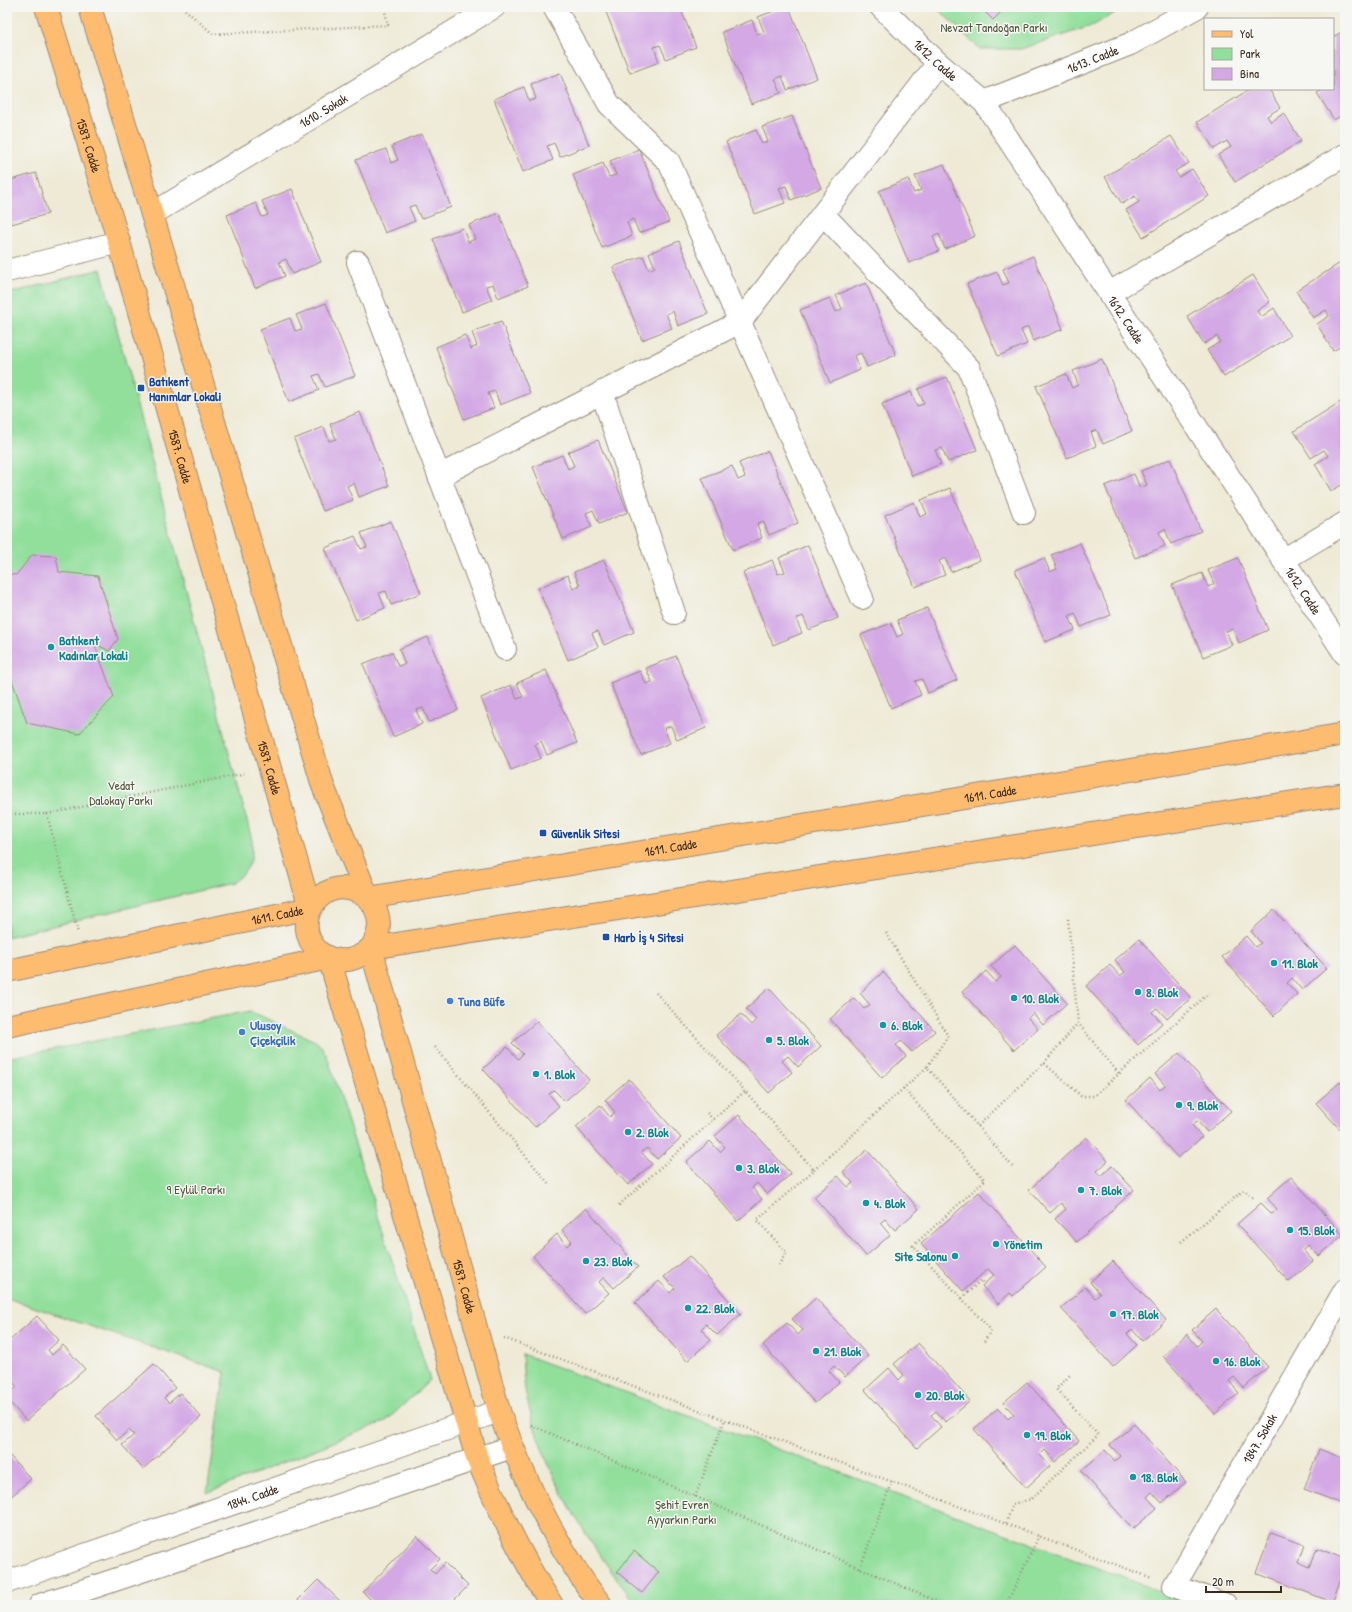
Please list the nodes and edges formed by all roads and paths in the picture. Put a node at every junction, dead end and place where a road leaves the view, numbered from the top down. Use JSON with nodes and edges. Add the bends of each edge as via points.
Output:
{"nodes":[{"id":1,"x":46,"y":7,"type":"edge"},
{"id":2,"x":90,"y":7,"type":"edge"},
{"id":3,"x":182,"y":7,"type":"edge"},
{"id":4,"x":384,"y":7,"type":"edge"},
{"id":5,"x":494,"y":7,"type":"edge"},
{"id":6,"x":554,"y":7,"type":"edge"},
{"id":7,"x":881,"y":7,"type":"edge"},
{"id":8,"x":1197,"y":7,"type":"edge"},
{"id":9,"x":938,"y":63,"type":"junction"},
{"id":10,"x":984,"y":102,"type":"junction"},
{"id":11,"x":1345,"y":155,"type":"edge"},
{"id":12,"x":152,"y":214,"type":"junction"},
{"id":13,"x":823,"y":214,"type":"junction"},
{"id":14,"x":120,"y":242,"type":"junction"},
{"id":15,"x":358,"y":262,"type":"dead end"},
{"id":16,"x":7,"y":271,"type":"edge"},
{"id":17,"x":1109,"y":294,"type":"junction"},
{"id":18,"x":740,"y":322,"type":"junction"},
{"id":19,"x":602,"y":392,"type":"junction"},
{"id":20,"x":439,"y":476,"type":"junction"},
{"id":21,"x":1024,"y":513,"type":"dead end"},
{"id":22,"x":1345,"y":522,"type":"edge"},
{"id":23,"x":1284,"y":560,"type":"junction"},
{"id":24,"x":862,"y":598,"type":"dead end"},
{"id":25,"x":674,"y":613,"type":"dead end"},
{"id":26,"x":505,"y":649,"type":"dead end"},
{"id":27,"x":1345,"y":654,"type":"edge"},
{"id":28,"x":1345,"y":734,"type":"edge"},
{"id":29,"x":270,"y":768,"type":"junction"},
{"id":30,"x":1345,"y":794,"type":"edge"},
{"id":31,"x":7,"y":814,"type":"edge"},
{"id":32,"x":47,"y":814,"type":"junction"},
{"id":33,"x":368,"y":898,"type":"junction"},
{"id":34,"x":310,"y":908,"type":"junction"},
{"id":35,"x":1068,"y":920,"type":"dead end"},
{"id":36,"x":886,"y":933,"type":"dead end"},
{"id":37,"x":371,"y":948,"type":"junction"},
{"id":38,"x":84,"y":955,"type":"junction"},
{"id":39,"x":329,"y":958,"type":"junction"},
{"id":40,"x":7,"y":971,"type":"edge"},
{"id":41,"x":656,"y":993,"type":"dead end"},
{"id":42,"x":1209,"y":993,"type":"dead end"},
{"id":43,"x":1078,"y":1023,"type":"junction"},
{"id":44,"x":7,"y":1026,"type":"edge"},
{"id":45,"x":435,"y":1047,"type":"dead end"},
{"id":46,"x":1044,"y":1063,"type":"junction"},
{"id":47,"x":927,"y":1067,"type":"junction"},
{"id":48,"x":1119,"y":1074,"type":"junction"},
{"id":49,"x":903,"y":1088,"type":"junction"},
{"id":50,"x":745,"y":1091,"type":"junction"},
{"id":51,"x":707,"y":1113,"type":"dead end"},
{"id":52,"x":713,"y":1120,"type":"junction"},
{"id":53,"x":978,"y":1126,"type":"junction"},
{"id":54,"x":1013,"y":1167,"type":"dead end"},
{"id":55,"x":814,"y":1170,"type":"junction"},
{"id":56,"x":549,"y":1184,"type":"dead end"},
{"id":57,"x":1253,"y":1198,"type":"dead end"},
{"id":58,"x":619,"y":1205,"type":"dead end"},
{"id":59,"x":1181,"y":1242,"type":"dead end"},
{"id":60,"x":779,"y":1265,"type":"dead end"},
{"id":61,"x":984,"y":1284,"type":"dead end"},
{"id":62,"x":1345,"y":1290,"type":"edge"},
{"id":63,"x":962,"y":1298,"type":"junction"},
{"id":64,"x":475,"y":1327,"type":"junction"},
{"id":65,"x":984,"y":1342,"type":"dead end"},
{"id":66,"x":1070,"y":1375,"type":"dead end"},
{"id":67,"x":499,"y":1412,"type":"junction"},
{"id":68,"x":725,"y":1419,"type":"junction"},
{"id":69,"x":465,"y":1423,"type":"junction"},
{"id":70,"x":512,"y":1447,"type":"junction"},
{"id":71,"x":476,"y":1458,"type":"junction"},
{"id":72,"x":892,"y":1481,"type":"junction"},
{"id":73,"x":695,"y":1497,"type":"junction"},
{"id":74,"x":1006,"y":1523,"type":"junction"},
{"id":75,"x":1039,"y":1536,"type":"junction"},
{"id":76,"x":860,"y":1568,"type":"junction"},
{"id":77,"x":7,"y":1582,"type":"edge"},
{"id":78,"x":1174,"y":1586,"type":"junction"},
{"id":79,"x":40,"y":1605,"type":"edge"},
{"id":80,"x":552,"y":1605,"type":"edge"},
{"id":81,"x":601,"y":1605,"type":"edge"},
{"id":82,"x":945,"y":1605,"type":"edge"},
{"id":83,"x":1006,"y":1605,"type":"edge"},
{"id":84,"x":1226,"y":1605,"type":"edge"}],
"edges":[{"from":1,"to":14,"type":"main road","name":"1587. Cadde"},
{"from":2,"to":12,"type":"main road"},
{"from":3,"to":4,"type":"path","via":[[213,34],[388,25]]},
{"from":5,"to":12,"type":"street","name":"1610. Sokak"},
{"from":6,"to":18,"type":"street","via":[[609,104],[669,162]]},
{"from":7,"to":9,"type":"street","name":"1612. Cadde"},
{"from":8,"to":10,"type":"street","name":"1613. Cadde","via":[[1130,44]]},
{"from":9,"to":10,"type":"street","name":"1612. Cadde"},
{"from":9,"to":13,"type":"street"},
{"from":10,"to":17,"type":"street","name":"1612. Cadde"},
{"from":11,"to":17,"type":"street"},
{"from":12,"to":33,"type":"main road","via":[[323,786]]},
{"from":13,"to":18,"type":"street"},
{"from":13,"to":21,"type":"street","via":[[969,368]]},
{"from":14,"to":16,"type":"street"},
{"from":14,"to":29,"type":"main road","name":"1587. Cadde"},
{"from":15,"to":20,"type":"street"},
{"from":17,"to":23,"type":"street","name":"1612. Cadde"},
{"from":18,"to":19,"type":"street"},
{"from":18,"to":24,"type":"street"},
{"from":19,"to":20,"type":"street"},
{"from":19,"to":25,"type":"street"},
{"from":20,"to":26,"type":"street"},
{"from":22,"to":23,"type":"street"},
{"from":23,"to":27,"type":"street","name":"1612. Cadde"},
{"from":28,"to":33,"type":"main road","name":"1611. Cadde"},
{"from":29,"to":32,"type":"path"},
{"from":29,"to":34,"type":"main road","name":"1587. Cadde"},
{"from":30,"to":37,"type":"main road"},
{"from":31,"to":32,"type":"path"},
{"from":32,"to":38,"type":"path"},
{"from":33,"to":34,"type":"main road","name":"1611. Cadde","via":[[354,890],[335,889],[317,898]]},
{"from":33,"to":37,"type":"main road","via":[[374,904],[379,927],[377,939]]},
{"from":34,"to":38,"type":"main road","name":"1611. Cadde"},
{"from":34,"to":39,"type":"main road","via":[[307,931],[311,942],[319,952]]},
{"from":35,"to":43,"type":"path"},
{"from":36,"to":47,"type":"path","via":[[948,1036]]},
{"from":37,"to":39,"type":"main road","via":[[362,956],[351,960]]},
{"from":37,"to":64,"type":"main road","name":"1587. Cadde"},
{"from":38,"to":40,"type":"main road","name":"1611. Cadde"},
{"from":39,"to":44,"type":"main road"},
{"from":39,"to":69,"type":"main road"},
{"from":41,"to":50,"type":"path"},
{"from":42,"to":48,"type":"path"},
{"from":43,"to":46,"type":"path"},
{"from":43,"to":48,"type":"path"},
{"from":45,"to":56,"type":"path"},
{"from":46,"to":48,"type":"path","via":[[1081,1096],[1094,1096]]},
{"from":46,"to":53,"type":"path"},
{"from":47,"to":49,"type":"path"},
{"from":47,"to":53,"type":"path"},
{"from":49,"to":55,"type":"path"},
{"from":49,"to":63,"type":"path","via":[[985,1180],[913,1246]]},
{"from":50,"to":52,"type":"path"},
{"from":50,"to":55,"type":"path"},
{"from":51,"to":52,"type":"path"},
{"from":52,"to":58,"type":"path"},
{"from":53,"to":54,"type":"path"},
{"from":55,"to":60,"type":"path","via":[[757,1220],[786,1252]]},
{"from":57,"to":59,"type":"path","via":[[1244,1190]]},
{"from":61,"to":63,"type":"path","via":[[981,1280]]},
{"from":62,"to":78,"type":"street","name":"1847. Sokak"},
{"from":63,"to":65,"type":"path","via":[[992,1330]]},
{"from":64,"to":67,"type":"main road","name":"1587. Cadde"},
{"from":64,"to":68,"type":"path"},
{"from":66,"to":74,"type":"path","via":[[1056,1390],[1098,1435],[1031,1499],[1013,1504]]},
{"from":67,"to":69,"type":"street","name":"1844. Cadde"},
{"from":67,"to":70,"type":"main road","name":"1587. Cadde"},
{"from":67,"to":73,"type":"path"},
{"from":68,"to":72,"type":"path"},
{"from":68,"to":73,"type":"path"},
{"from":69,"to":71,"type":"main road"},
{"from":69,"to":77,"type":"street","name":"1844. Cadde"},
{"from":70,"to":71,"type":"street"},
{"from":70,"to":81,"type":"main road","name":"1587. Cadde","via":[[531,1491],[562,1548]]},
{"from":71,"to":79,"type":"street"},
{"from":71,"to":80,"type":"main road","via":[[512,1535]]},
{"from":72,"to":74,"type":"path"},
{"from":72,"to":76,"type":"path"},
{"from":73,"to":76,"type":"path"},
{"from":74,"to":75,"type":"path"},
{"from":75,"to":78,"type":"path"},
{"from":75,"to":83,"type":"path"},
{"from":76,"to":82,"type":"path"},
{"from":78,"to":84,"type":"street"}]}
